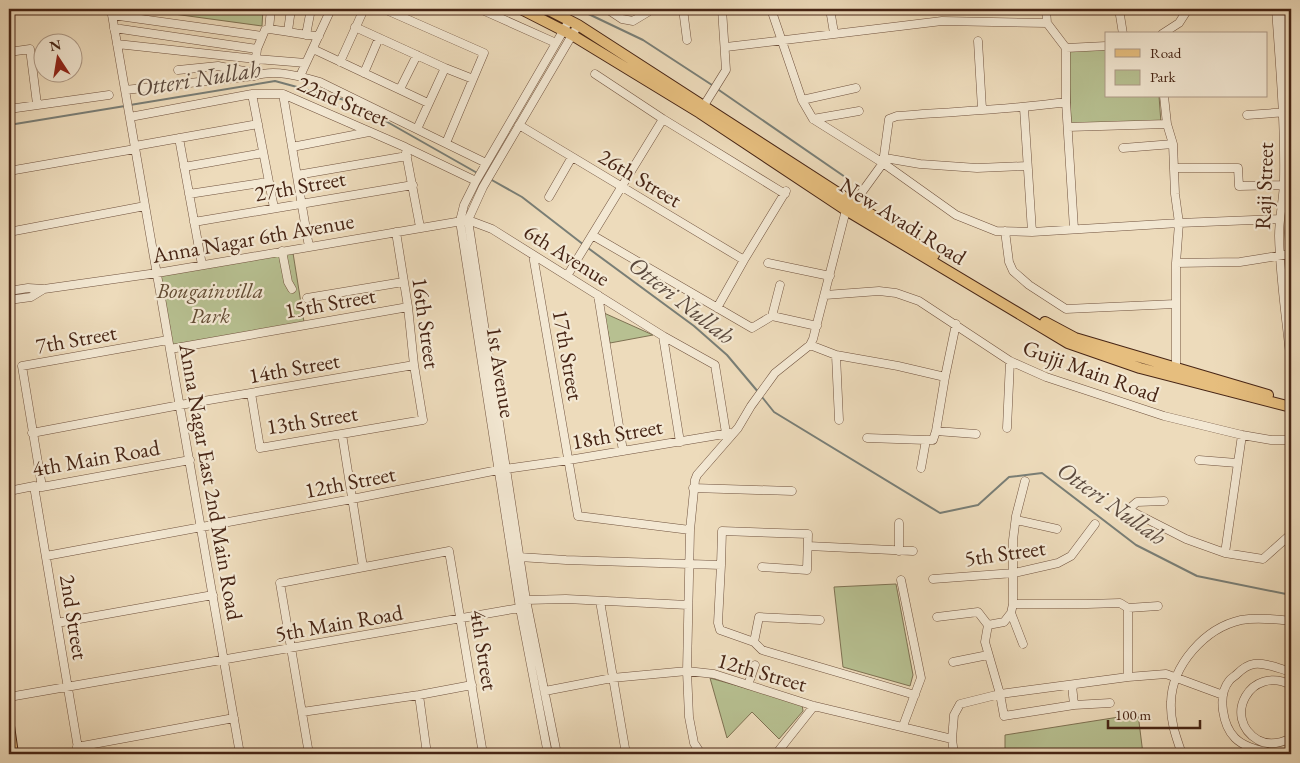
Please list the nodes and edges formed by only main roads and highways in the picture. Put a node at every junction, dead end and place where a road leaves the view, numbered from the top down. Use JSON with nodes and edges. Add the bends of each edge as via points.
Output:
{"nodes":[{"id":1,"x":521,"y":9,"type":"edge"},
{"id":2,"x":547,"y":9,"type":"edge"},
{"id":3,"x":850,"y":206,"type":"junction"},
{"id":4,"x":1176,"y":373,"type":"junction"},
{"id":5,"x":1291,"y":401,"type":"edge"},
{"id":6,"x":1291,"y":408,"type":"edge"},
{"id":7,"x":9,"y":726,"type":"edge"},
{"id":8,"x":13,"y":754,"type":"edge"}],
"edges":[{"from":1,"to":3,"type":"main road","name":"New Avadi Road","via":[[568,33]]},
{"from":2,"to":3,"type":"main road","name":"New Avadi Road","via":[[574,23]]},
{"from":3,"to":4,"type":"main road","name":"New Avadi Road","via":[[1068,343],[1140,368]]},
{"from":4,"to":5,"type":"main road","name":"New Avadi Road"},
{"from":4,"to":6,"type":"main road","name":"New Avadi Road"},
{"from":7,"to":8,"type":"main road"}]}
